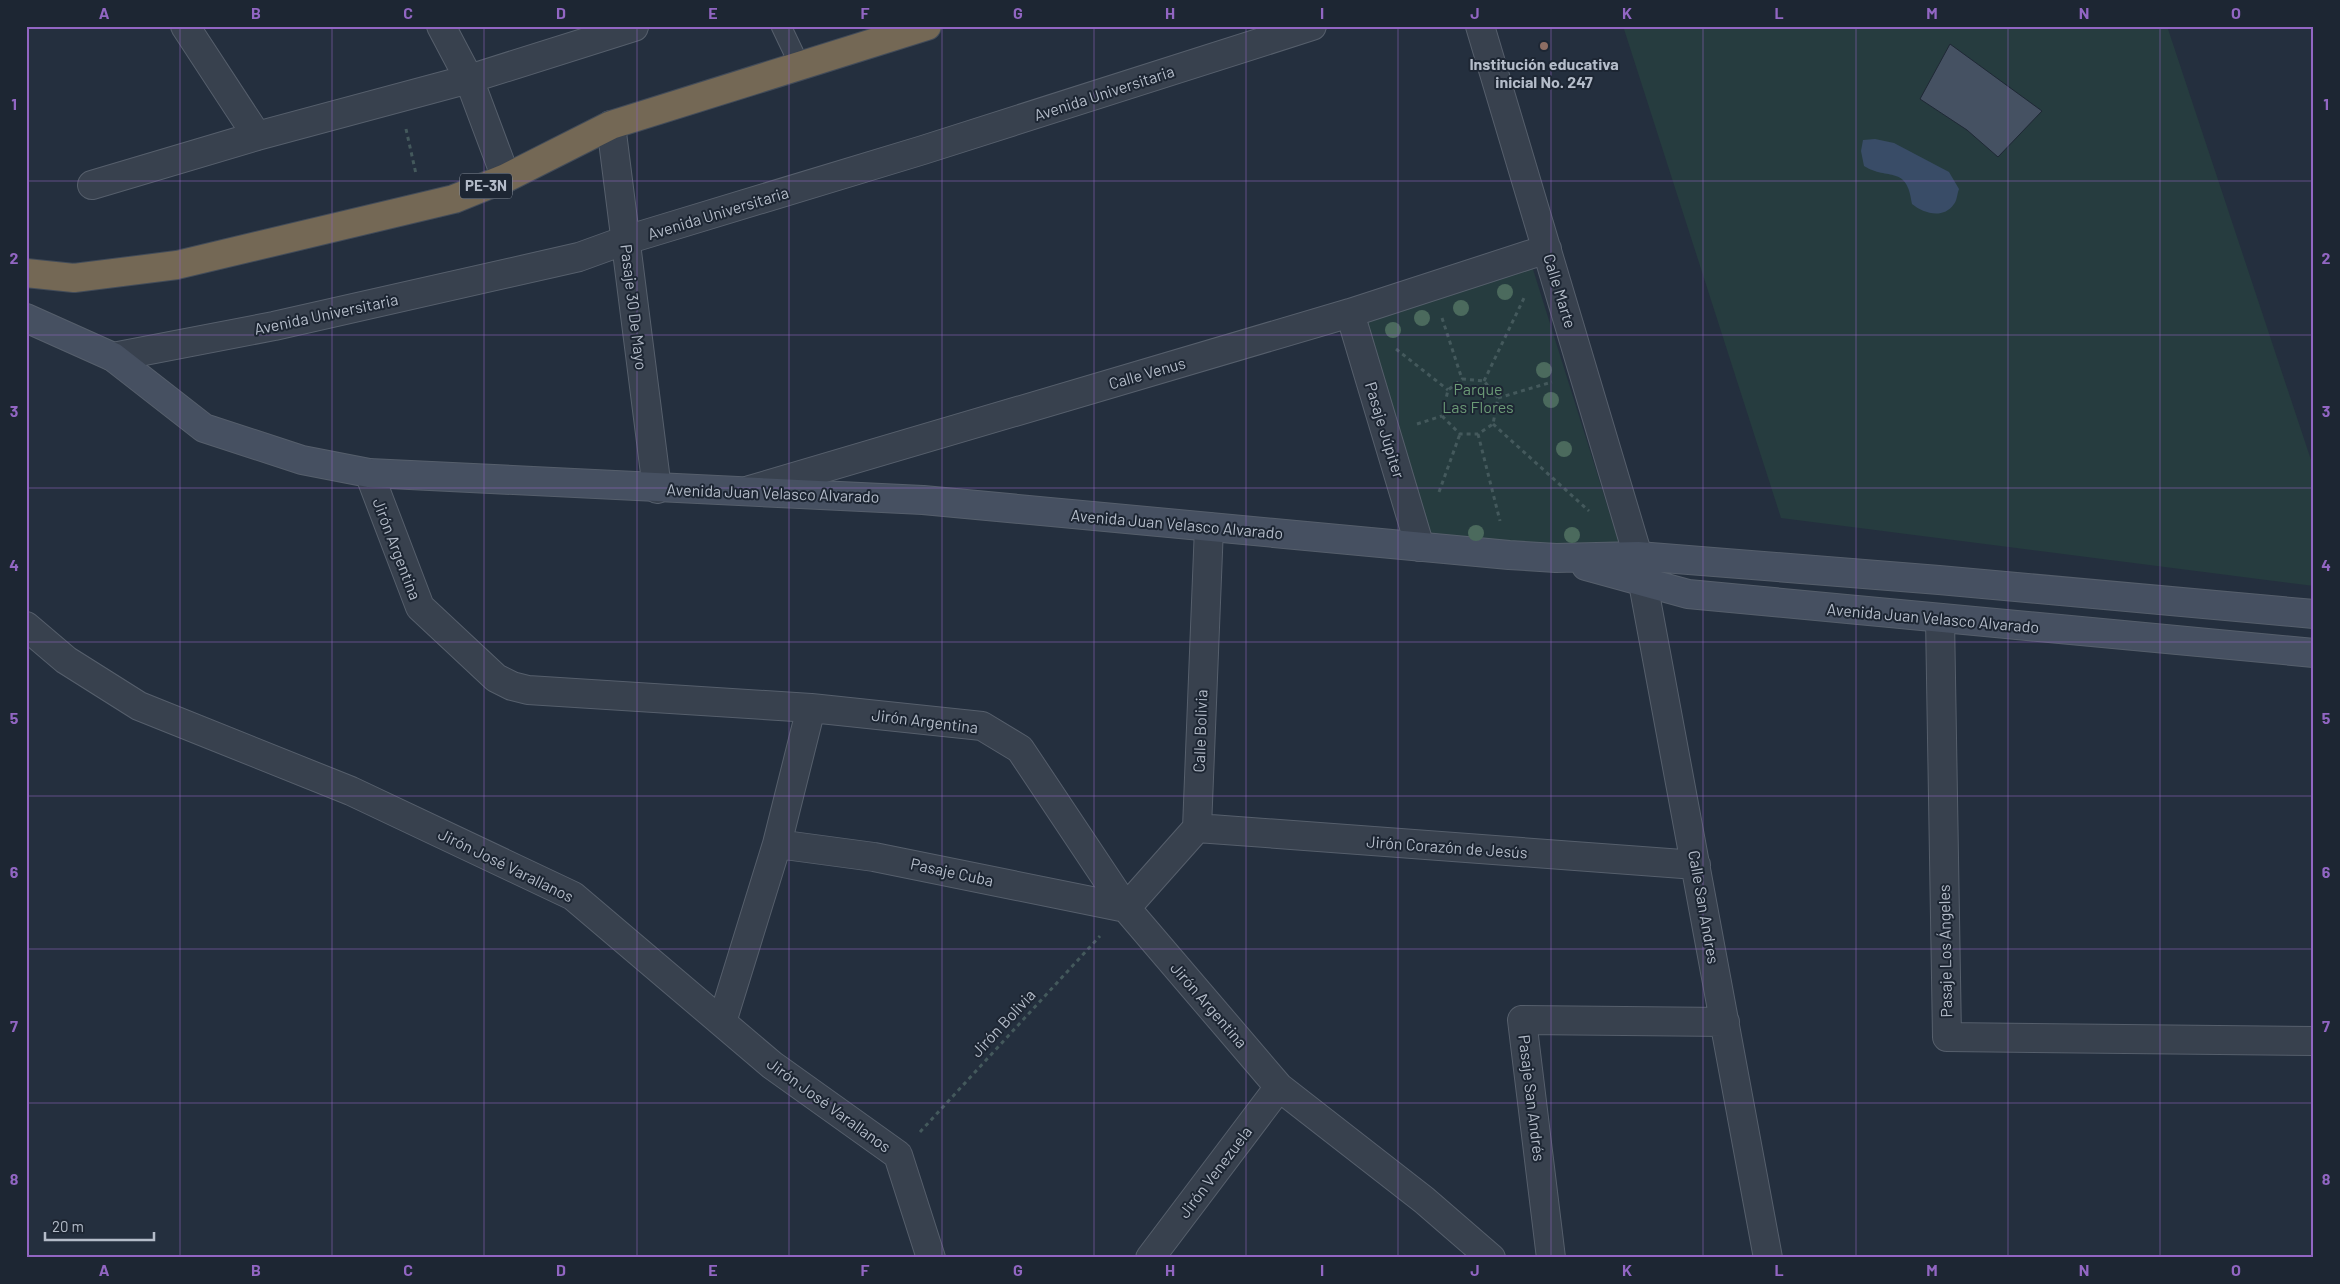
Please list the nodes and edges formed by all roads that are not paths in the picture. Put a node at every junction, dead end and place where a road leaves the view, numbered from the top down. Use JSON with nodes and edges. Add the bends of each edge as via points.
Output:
{"nodes":[{"id":1,"x":185,"y":26,"type":"edge"},
{"id":2,"x":441,"y":26,"type":"edge"},
{"id":3,"x":634,"y":26,"type":"edge"},
{"id":4,"x":781,"y":26,"type":"edge"},
{"id":5,"x":927,"y":26,"type":"edge"},
{"id":6,"x":1480,"y":26,"type":"edge"},
{"id":7,"x":1296,"y":29,"type":"edge"},
{"id":8,"x":800,"y":66,"type":"junction"},
{"id":9,"x":469,"y":78,"type":"junction"},
{"id":10,"x":611,"y":125,"type":"junction"},
{"id":11,"x":258,"y":136,"type":"junction"},
{"id":12,"x":506,"y":178,"type":"junction"},
{"id":13,"x":92,"y":185,"type":"dead end"},
{"id":14,"x":626,"y":240,"type":"junction"},
{"id":15,"x":1548,"y":249,"type":"junction"},
{"id":16,"x":26,"y":273,"type":"edge"},
{"id":17,"x":1350,"y":313,"type":"junction"},
{"id":18,"x":26,"y":318,"type":"edge"},
{"id":19,"x":113,"y":357,"type":"junction"},
{"id":20,"x":368,"y":473,"type":"junction"},
{"id":21,"x":657,"y":489,"type":"junction"},
{"id":22,"x":745,"y":491,"type":"junction"},
{"id":23,"x":1208,"y":527,"type":"junction"},
{"id":24,"x":1420,"y":547,"type":"junction"},
{"id":25,"x":1641,"y":569,"type":"junction"},
{"id":26,"x":2314,"y":614,"type":"edge"},
{"id":27,"x":1940,"y":618,"type":"junction"},
{"id":28,"x":26,"y":626,"type":"edge"},
{"id":29,"x":2314,"y":653,"type":"edge"},
{"id":30,"x":811,"y":708,"type":"junction"},
{"id":31,"x":1196,"y":828,"type":"junction"},
{"id":32,"x":777,"y":844,"type":"junction"},
{"id":33,"x":1696,"y":865,"type":"junction"},
{"id":34,"x":1126,"y":908,"type":"junction"},
{"id":35,"x":722,"y":1022,"type":"junction"},
{"id":36,"x":1725,"y":1022,"type":"junction"},
{"id":37,"x":2314,"y":1041,"type":"edge"},
{"id":38,"x":1279,"y":1087,"type":"junction"},
{"id":39,"x":1488,"y":1257,"type":"edge"},
{"id":40,"x":931,"y":1258,"type":"edge"},
{"id":41,"x":1150,"y":1258,"type":"edge"},
{"id":42,"x":1552,"y":1258,"type":"edge"},
{"id":43,"x":1768,"y":1258,"type":"edge"}],
"edges":[{"from":1,"to":11,"type":"street"},
{"from":2,"to":9,"type":"street"},
{"from":3,"to":9,"type":"street"},
{"from":4,"to":8,"type":"lane"},
{"from":5,"to":8,"type":"highway","number":"PE-3N"},
{"from":6,"to":15,"type":"street","name":"Calle Marte"},
{"from":7,"to":14,"type":"street","name":"Avenida Universitaria","via":[[923,150]]},
{"from":8,"to":10,"type":"highway","number":"PE-3N"},
{"from":9,"to":11,"type":"street"},
{"from":9,"to":12,"type":"street"},
{"from":10,"to":12,"type":"highway","number":"PE-3N"},
{"from":10,"to":14,"type":"street","name":"Pasaje 30 De Mayo"},
{"from":11,"to":13,"type":"street"},
{"from":12,"to":16,"type":"highway","number":"PE-3N","via":[[454,199],[177,265],[74,278]]},
{"from":14,"to":19,"type":"street","name":"Avenida Universitaria","via":[[560,262],[274,326]]},
{"from":14,"to":21,"type":"street","name":"Pasaje 30 De Mayo"},
{"from":15,"to":17,"type":"street","name":"Calle Venus"},
{"from":15,"to":25,"type":"street","name":"Calle Marte"},
{"from":17,"to":22,"type":"street","name":"Calle Venus"},
{"from":17,"to":24,"type":"street","name":"Pasaje Júpiter"},
{"from":18,"to":19,"type":"street","name":"Avenida Juan Velasco Alvarado"},
{"from":19,"to":20,"type":"street","name":"Avenida Juan Velasco Alvarado","via":[[204,428],[302,460]]},
{"from":20,"to":21,"type":"street","name":"Avenida Juan Velasco Alvarado"},
{"from":20,"to":30,"type":"street","name":"Jirón Argentina","via":[[420,607],[496,678],[528,690]]},
{"from":21,"to":22,"type":"street","name":"Avenida Juan Velasco Alvarado"},
{"from":22,"to":23,"type":"street","name":"Avenida Juan Velasco Alvarado","via":[[923,500]]},
{"from":23,"to":24,"type":"street","name":"Avenida Juan Velasco Alvarado"},
{"from":23,"to":31,"type":"street","name":"Calle Bolivia"},
{"from":24,"to":25,"type":"street","name":"Avenida Juan Velasco Alvarado","via":[[1556,558]]},
{"from":25,"to":26,"type":"street","name":"Avenida Juan Velasco Alvarado","via":[[1939,580]]},
{"from":25,"to":27,"type":"street","name":"Avenida Juan Velasco Alvarado","via":[[1688,594]]},
{"from":25,"to":33,"type":"street","name":"Calle San Andres"},
{"from":27,"to":29,"type":"street","name":"Avenida Juan Velasco Alvarado"},
{"from":27,"to":37,"type":"street","name":"Pasaje Los Ángeles","via":[[1947,1037]]},
{"from":28,"to":35,"type":"street","name":"Jirón José Varallanos","via":[[66,660],[139,706],[351,791],[573,896]]},
{"from":30,"to":32,"type":"street"},
{"from":30,"to":34,"type":"street","name":"Jirón Argentina","via":[[982,726],[1020,749]]},
{"from":31,"to":33,"type":"street","name":"Jirón Corazón de Jesús"},
{"from":31,"to":34,"type":"street"},
{"from":32,"to":34,"type":"street","name":"Pasaje Cuba","via":[[874,856]]},
{"from":32,"to":35,"type":"street"},
{"from":33,"to":36,"type":"street","name":"Calle San Andres"},
{"from":34,"to":38,"type":"street","name":"Jirón Argentina"},
{"from":35,"to":40,"type":"street","name":"Jirón José Varallanos","via":[[772,1065],[898,1155]]},
{"from":36,"to":42,"type":"street","name":"Pasaje San Andrés","via":[[1522,1020]]},
{"from":36,"to":43,"type":"street","name":"Calle San Andres"},
{"from":38,"to":39,"type":"street","name":"Jirón Argentina","via":[[1424,1200]]},
{"from":38,"to":41,"type":"street","name":"Jirón Venezuela"}]}
